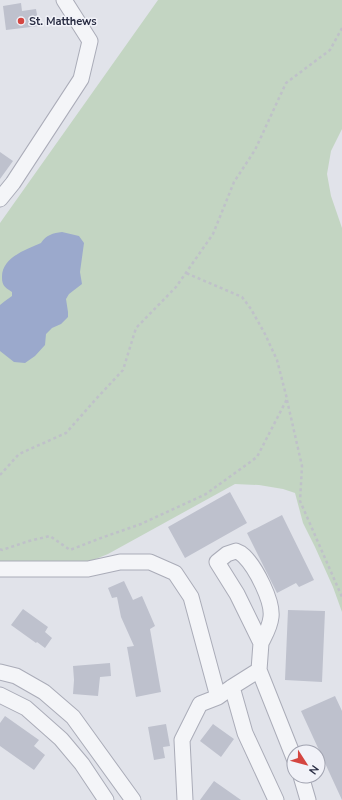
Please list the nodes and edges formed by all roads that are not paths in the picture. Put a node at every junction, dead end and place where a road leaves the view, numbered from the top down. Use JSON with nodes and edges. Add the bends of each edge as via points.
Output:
{"nodes":[{"id":1,"x":64,"y":0,"type":"edge"},
{"id":2,"x":0,"y":199,"type":"edge"},
{"id":3,"x":0,"y":569,"type":"edge"},
{"id":4,"x":261,"y":643,"type":"junction"},
{"id":5,"x":259,"y":670,"type":"junction"},
{"id":6,"x":0,"y":672,"type":"edge"},
{"id":7,"x":232,"y":687,"type":"junction"},
{"id":8,"x":0,"y":695,"type":"edge"},
{"id":9,"x":218,"y":697,"type":"junction"},
{"id":10,"x":288,"y":744,"type":"edge"},
{"id":11,"x":303,"y":784,"type":"edge"},
{"id":12,"x":106,"y":800,"type":"edge"},
{"id":13,"x":133,"y":800,"type":"edge"},
{"id":14,"x":184,"y":800,"type":"edge"},
{"id":15,"x":276,"y":800,"type":"edge"},
{"id":16,"x":308,"y":800,"type":"edge"}],
"edges":[{"from":1,"to":2,"type":"street","via":[[90,41],[80,79]]},
{"from":3,"to":9,"type":"street","via":[[88,569],[120,562],[150,562],[175,572],[191,597]]},
{"from":4,"to":4,"type":"street","via":[[271,617],[270,605],[264,586],[254,569],[243,555],[236,551],[217,562],[237,594]]},
{"from":4,"to":5,"type":"street"},
{"from":5,"to":7,"type":"street"},
{"from":5,"to":10,"type":"street"},
{"from":6,"to":13,"type":"street","via":[[16,676],[44,692],[73,717]]},
{"from":7,"to":9,"type":"street"},
{"from":7,"to":15,"type":"street","via":[[245,733]]},
{"from":8,"to":12,"type":"street","via":[[26,708],[62,739]]},
{"from":9,"to":14,"type":"street","via":[[200,704],[182,740]]},
{"from":11,"to":16,"type":"street"}]}
